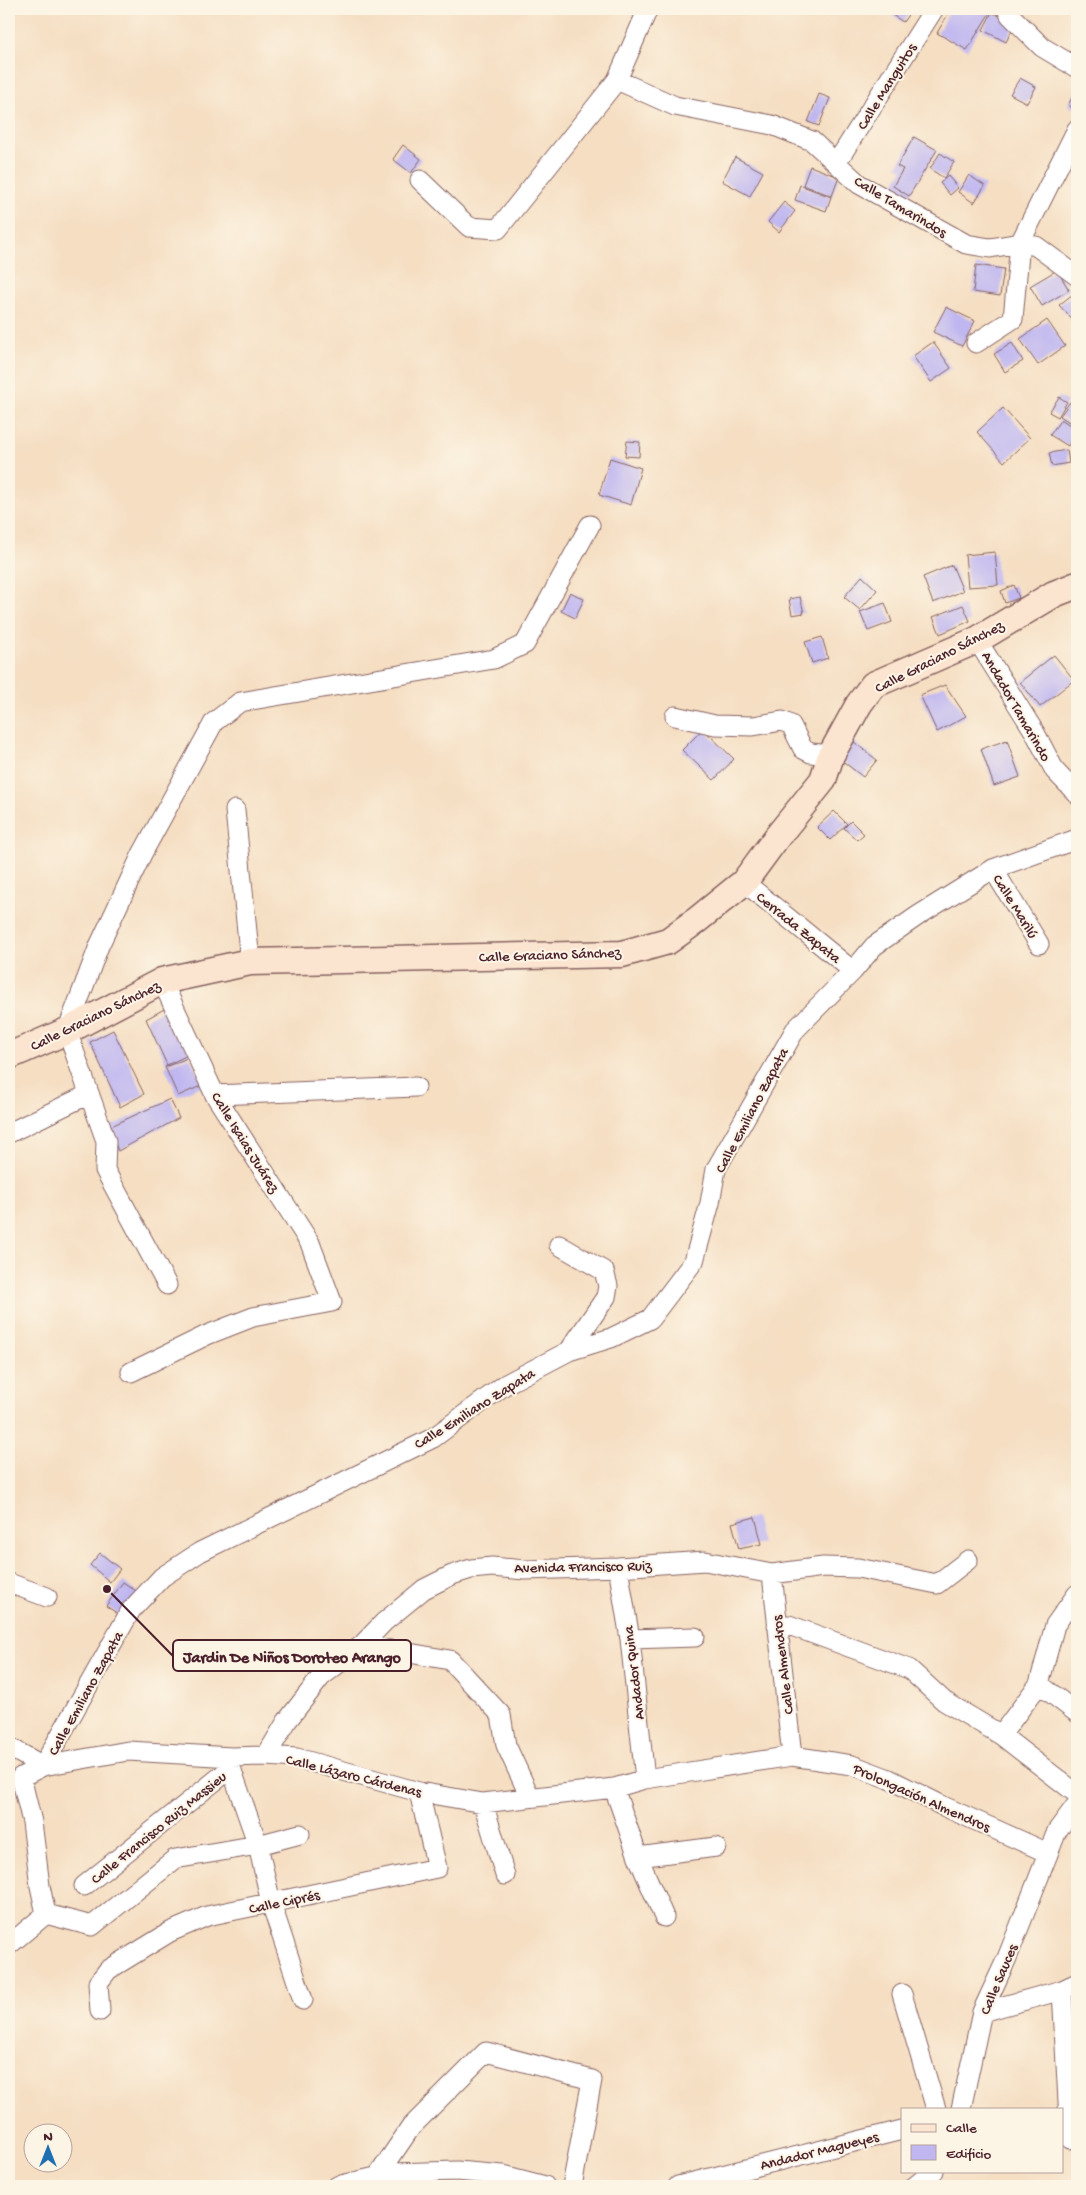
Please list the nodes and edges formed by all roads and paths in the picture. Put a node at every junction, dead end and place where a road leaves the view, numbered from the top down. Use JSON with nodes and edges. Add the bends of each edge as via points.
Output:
{"nodes":[{"id":1,"x":648,"y":9,"type":"edge"},
{"id":2,"x":934,"y":9,"type":"edge"},
{"id":3,"x":1007,"y":9,"type":"edge"},
{"id":4,"x":1077,"y":68,"type":"edge"},
{"id":5,"x":617,"y":80,"type":"junction"},
{"id":6,"x":1077,"y":129,"type":"edge"},
{"id":7,"x":838,"y":162,"type":"junction"},
{"id":8,"x":420,"y":180,"type":"dead end"},
{"id":9,"x":1020,"y":243,"type":"junction"},
{"id":10,"x":1077,"y":276,"type":"edge"},
{"id":11,"x":976,"y":344,"type":"dead end"},
{"id":12,"x":590,"y":525,"type":"dead end"},
{"id":13,"x":1077,"y":585,"type":"edge"},
{"id":14,"x":978,"y":640,"type":"junction"},
{"id":15,"x":675,"y":716,"type":"dead end"},
{"id":16,"x":831,"y":755,"type":"junction"},
{"id":17,"x":1077,"y":794,"type":"edge"},
{"id":18,"x":235,"y":810,"type":"dead end"},
{"id":19,"x":1077,"y":839,"type":"edge"},
{"id":20,"x":993,"y":869,"type":"junction"},
{"id":21,"x":744,"y":882,"type":"junction"},
{"id":22,"x":1039,"y":944,"type":"dead end"},
{"id":23,"x":250,"y":962,"type":"junction"},
{"id":24,"x":853,"y":971,"type":"junction"},
{"id":25,"x":162,"y":981,"type":"junction"},
{"id":26,"x":67,"y":1031,"type":"junction"},
{"id":27,"x":9,"y":1056,"type":"edge"},
{"id":28,"x":416,"y":1087,"type":"dead end"},
{"id":29,"x":89,"y":1094,"type":"junction"},
{"id":30,"x":216,"y":1095,"type":"junction"},
{"id":31,"x":9,"y":1134,"type":"edge"},
{"id":32,"x":559,"y":1245,"type":"dead end"},
{"id":33,"x":167,"y":1285,"type":"dead end"},
{"id":34,"x":569,"y":1351,"type":"junction"},
{"id":35,"x":131,"y":1372,"type":"dead end"},
{"id":36,"x":968,"y":1560,"type":"dead end"},
{"id":37,"x":618,"y":1567,"type":"junction"},
{"id":38,"x":772,"y":1574,"type":"junction"},
{"id":39,"x":9,"y":1583,"type":"edge"},
{"id":40,"x":1077,"y":1594,"type":"edge"},
{"id":41,"x":47,"y":1597,"type":"dead end"},
{"id":42,"x":777,"y":1625,"type":"junction"},
{"id":43,"x":695,"y":1637,"type":"dead end"},
{"id":44,"x":630,"y":1639,"type":"junction"},
{"id":45,"x":362,"y":1644,"type":"junction"},
{"id":46,"x":1039,"y":1684,"type":"junction"},
{"id":47,"x":1077,"y":1713,"type":"edge"},
{"id":48,"x":1001,"y":1735,"type":"junction"},
{"id":49,"x":9,"y":1747,"type":"edge"},
{"id":50,"x":266,"y":1756,"type":"junction"},
{"id":51,"x":792,"y":1756,"type":"junction"},
{"id":52,"x":232,"y":1763,"type":"junction"},
{"id":53,"x":43,"y":1766,"type":"junction"},
{"id":54,"x":645,"y":1779,"type":"junction"},
{"id":55,"x":15,"y":1784,"type":"edge"},
{"id":56,"x":614,"y":1788,"type":"junction"},
{"id":57,"x":419,"y":1792,"type":"junction"},
{"id":58,"x":1077,"y":1794,"type":"edge"},
{"id":59,"x":530,"y":1797,"type":"junction"},
{"id":60,"x":482,"y":1803,"type":"junction"},
{"id":61,"x":1077,"y":1804,"type":"edge"},
{"id":62,"x":300,"y":1834,"type":"dead end"},
{"id":63,"x":258,"y":1845,"type":"junction"},
{"id":64,"x":716,"y":1847,"type":"dead end"},
{"id":65,"x":1048,"y":1853,"type":"junction"},
{"id":66,"x":638,"y":1857,"type":"junction"},
{"id":67,"x":505,"y":1874,"type":"dead end"},
{"id":68,"x":84,"y":1886,"type":"dead end"},
{"id":69,"x":272,"y":1903,"type":"junction"},
{"id":70,"x":46,"y":1914,"type":"junction"},
{"id":71,"x":664,"y":1917,"type":"dead end"},
{"id":72,"x":9,"y":1944,"type":"edge"},
{"id":73,"x":1069,"y":1986,"type":"edge"},
{"id":74,"x":902,"y":1994,"type":"dead end"},
{"id":75,"x":303,"y":2000,"type":"dead end"},
{"id":76,"x":100,"y":2011,"type":"dead end"},
{"id":77,"x":982,"y":2012,"type":"junction"},
{"id":78,"x":936,"y":2108,"type":"edge"},
{"id":79,"x":961,"y":2108,"type":"edge"},
{"id":80,"x":901,"y":2130,"type":"edge"},
{"id":81,"x":1070,"y":2139,"type":"edge"},
{"id":82,"x":933,"y":2172,"type":"edge"},
{"id":83,"x":377,"y":2177,"type":"junction"},
{"id":84,"x":338,"y":2186,"type":"edge"},
{"id":85,"x":545,"y":2186,"type":"edge"},
{"id":86,"x":572,"y":2186,"type":"edge"},
{"id":87,"x":678,"y":2186,"type":"edge"},
{"id":88,"x":915,"y":2186,"type":"edge"}],
"edges":[{"from":1,"to":5,"type":"street"},
{"from":2,"to":7,"type":"street","name":"Calle Manguitos"},
{"from":3,"to":4,"type":"street","via":[[1042,47]]},
{"from":5,"to":7,"type":"street","name":"Calle Tamarindos","via":[[675,106],[772,124],[812,141]]},
{"from":5,"to":8,"type":"street","via":[[498,229],[469,227]]},
{"from":6,"to":9,"type":"street"},
{"from":7,"to":9,"type":"street","name":"Calle Tamarindos","via":[[859,184],[966,244],[990,248]]},
{"from":9,"to":10,"type":"street","name":"Calle Tamarindos","via":[[1036,246]]},
{"from":9,"to":11,"type":"street","via":[[1013,319]]},
{"from":12,"to":26,"type":"street","via":[[525,644],[494,659],[240,702],[214,722],[134,870],[99,946]]},
{"from":13,"to":14,"type":"street","name":"Calle Graciano Sánchez","via":[[1054,594]]},
{"from":14,"to":16,"type":"street","name":"Calle Graciano Sánchez","via":[[873,685]]},
{"from":14,"to":17,"type":"street","name":"Andador Tamarindo","via":[[1055,771]]},
{"from":15,"to":16,"type":"street","via":[[716,725],[753,726],[782,721],[791,725],[803,749]]},
{"from":16,"to":21,"type":"street","name":"Calle Graciano Sánchez","via":[[823,780]]},
{"from":18,"to":23,"type":"street"},
{"from":19,"to":20,"type":"street","name":"Calle Emiliano Zapata"},
{"from":20,"to":22,"type":"street","name":"Calle Marilú"},
{"from":20,"to":24,"type":"street","name":"Calle Emiliano Zapata","via":[[874,946]]},
{"from":21,"to":23,"type":"street","name":"Calle Graciano Sánchez","via":[[668,941],[622,954]]},
{"from":21,"to":24,"type":"street","name":"Cerrada Zapata"},
{"from":23,"to":25,"type":"street","name":"Calle Graciano Sánchez"},
{"from":24,"to":34,"type":"street","name":"Calle Emiliano Zapata","via":[[795,1030],[732,1138],[716,1168],[694,1261],[650,1319],[611,1338]]},
{"from":25,"to":26,"type":"street","name":"Calle Graciano Sánchez"},
{"from":25,"to":30,"type":"street","name":"Calle Isaias Juárez"},
{"from":26,"to":27,"type":"street","name":"Calle Graciano Sánchez"},
{"from":26,"to":29,"type":"street"},
{"from":28,"to":30,"type":"street"},
{"from":29,"to":31,"type":"street"},
{"from":29,"to":33,"type":"street","via":[[106,1141],[105,1170]]},
{"from":30,"to":35,"type":"street","name":"Calle Isaias Juárez","via":[[310,1243],[332,1302],[253,1317],[207,1334]]},
{"from":32,"to":34,"type":"street","via":[[604,1271],[608,1286],[606,1297]]},
{"from":34,"to":53,"type":"street","name":"Calle Emiliano Zapata","via":[[506,1384],[433,1438],[200,1552],[162,1578],[131,1610]]},
{"from":36,"to":38,"type":"street","name":"Avenida Francisco Ruiz","via":[[937,1584],[858,1568],[823,1567]]},
{"from":37,"to":38,"type":"street","name":"Avenida Francisco Ruiz","via":[[704,1562]]},
{"from":37,"to":44,"type":"street","name":"Andador Quina"},
{"from":37,"to":45,"type":"street","name":"Avenida Francisco Ruiz","via":[[471,1568],[424,1589]]},
{"from":38,"to":42,"type":"street","name":"Calle Almendros"},
{"from":39,"to":41,"type":"street"},
{"from":40,"to":46,"type":"street","via":[[1055,1626]]},
{"from":42,"to":48,"type":"street","via":[[789,1626],[909,1669],[944,1701]]},
{"from":42,"to":51,"type":"street","name":"Calle Almendros"},
{"from":43,"to":44,"type":"street"},
{"from":44,"to":54,"type":"street","name":"Andador Quina"},
{"from":45,"to":50,"type":"street","name":"Avenida Francisco Ruiz","via":[[321,1677],[287,1721]]},
{"from":45,"to":59,"type":"street","via":[[450,1660],[501,1715],[506,1745]]},
{"from":46,"to":47,"type":"street"},
{"from":46,"to":48,"type":"street"},
{"from":48,"to":58,"type":"street"},
{"from":49,"to":53,"type":"street"},
{"from":50,"to":52,"type":"street","name":"Calle Lázaro Cárdenas"},
{"from":50,"to":57,"type":"street","name":"Calle Lázaro Cárdenas","via":[[297,1758]]},
{"from":51,"to":54,"type":"street","name":"Prolongación Almendros"},
{"from":51,"to":65,"type":"street","name":"Prolongación Almendros","via":[[852,1765]]},
{"from":52,"to":53,"type":"street","name":"Calle Lázaro Cárdenas","via":[[128,1751]]},
{"from":52,"to":63,"type":"street"},
{"from":52,"to":68,"type":"street","name":"Calle Francisco Ruiz Massieu"},
{"from":53,"to":55,"type":"street","name":"Calle Lázaro Cárdenas"},
{"from":54,"to":56,"type":"street","name":"Prolongación Almendros"},
{"from":55,"to":70,"type":"street","via":[[32,1822]]},
{"from":56,"to":59,"type":"street","name":"Calle Lázaro Cárdenas"},
{"from":56,"to":66,"type":"street"},
{"from":57,"to":60,"type":"street","name":"Calle Lázaro Cárdenas"},
{"from":57,"to":69,"type":"street","name":"Calle Ciprés","via":[[437,1868]]},
{"from":59,"to":60,"type":"street","name":"Calle Lázaro Cárdenas"},
{"from":60,"to":67,"type":"street"},
{"from":61,"to":65,"type":"street","name":"Calle Sauces","via":[[1057,1831]]},
{"from":62,"to":63,"type":"street"},
{"from":63,"to":69,"type":"street"},
{"from":63,"to":70,"type":"street","via":[[175,1859],[92,1926]]},
{"from":64,"to":66,"type":"street"},
{"from":65,"to":77,"type":"street","name":"Calle Sauces"},
{"from":66,"to":71,"type":"street"},
{"from":69,"to":75,"type":"street"},
{"from":69,"to":76,"type":"street","name":"Calle Ciprés","via":[[207,1916],[170,1932],[108,1970],[98,1983]]},
{"from":70,"to":72,"type":"street"},
{"from":73,"to":77,"type":"street"},
{"from":73,"to":81,"type":"street"},
{"from":74,"to":78,"type":"street"},
{"from":77,"to":79,"type":"street","name":"Calle Sauces"},
{"from":80,"to":87,"type":"street","name":"Andador Magueyes"},
{"from":82,"to":88,"type":"street"},
{"from":83,"to":84,"type":"street"},
{"from":83,"to":85,"type":"street","via":[[393,2173],[457,2171],[503,2175]]},
{"from":83,"to":86,"type":"street","via":[[411,2127],[486,2052],[592,2080]]}]}
